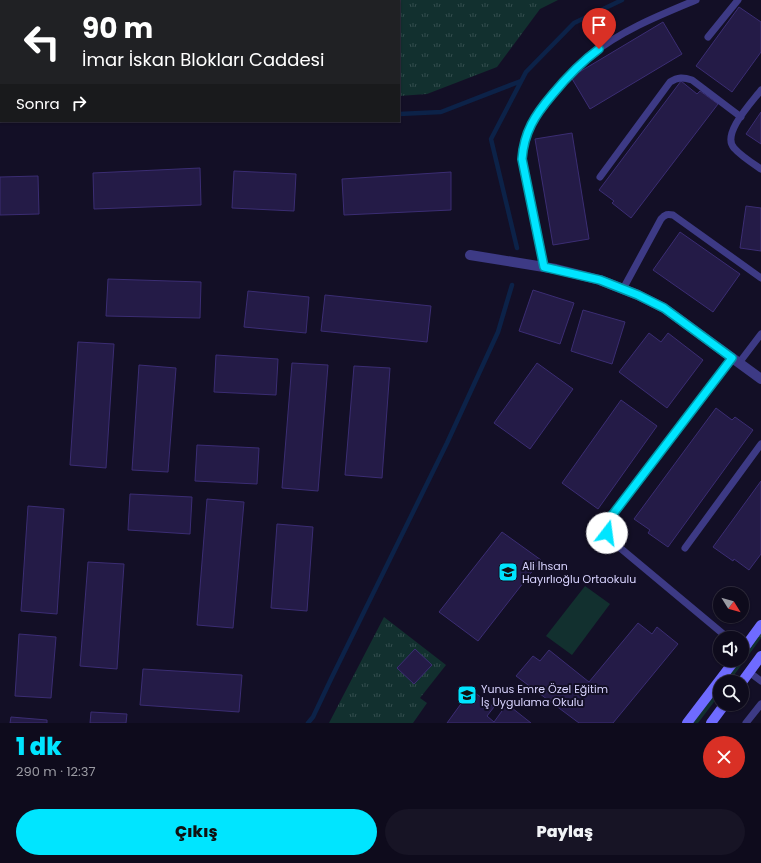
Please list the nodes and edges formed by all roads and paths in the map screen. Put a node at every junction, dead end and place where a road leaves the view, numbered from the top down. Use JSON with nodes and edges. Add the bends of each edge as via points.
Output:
{"nodes":[{"id":1,"x":696,"y":0,"type":"edge"},
{"id":2,"x":738,"y":0,"type":"edge"},
{"id":3,"x":708,"y":37,"type":"dead end"},
{"id":4,"x":761,"y":90,"type":"edge"},
{"id":5,"x":741,"y":116,"type":"junction"},
{"id":6,"x":761,"y":169,"type":"edge"},
{"id":7,"x":600,"y":177,"type":"dead end"},
{"id":8,"x":470,"y":255,"type":"dead end"},
{"id":9,"x":544,"y":267,"type":"junction"},
{"id":10,"x":761,"y":278,"type":"edge"},
{"id":11,"x":623,"y":289,"type":"junction"},
{"id":12,"x":761,"y":334,"type":"edge"},
{"id":13,"x":736,"y":360,"type":"junction"},
{"id":14,"x":761,"y":379,"type":"edge"},
{"id":15,"x":761,"y":444,"type":"edge"},
{"id":16,"x":685,"y":548,"type":"dead end"},
{"id":17,"x":761,"y":625,"type":"edge"},
{"id":18,"x":720,"y":631,"type":"edge"},
{"id":19,"x":749,"y":640,"type":"edge"},
{"id":20,"x":761,"y":656,"type":"edge"},
{"id":21,"x":730,"y":667,"type":"edge"},
{"id":22,"x":749,"y":672,"type":"junction"},
{"id":23,"x":747,"y":675,"type":"edge"},
{"id":24,"x":761,"y":681,"type":"edge"},
{"id":25,"x":761,"y":704,"type":"edge"},
{"id":26,"x":719,"y":711,"type":"edge"},
{"id":27,"x":687,"y":723,"type":"edge"},
{"id":28,"x":710,"y":723,"type":"edge"},
{"id":29,"x":746,"y":723,"type":"edge"}],
"edges":[{"from":1,"to":9,"type":"lane","via":[[607,42],[574,70],[542,105],[535,117],[524,142],[522,159]]},
{"from":2,"to":3,"type":"lane"},
{"from":4,"to":5,"type":"lane"},
{"from":5,"to":6,"type":"lane","via":[[731,132],[731,143]]},
{"from":5,"to":7,"type":"lane","via":[[692,80],[675,79],[670,82]]},
{"from":8,"to":9,"type":"street"},
{"from":9,"to":11,"type":"street","via":[[600,280]]},
{"from":10,"to":11,"type":"lane","via":[[669,214],[661,219]]},
{"from":11,"to":13,"type":"street","via":[[664,308]]},
{"from":12,"to":13,"type":"lane"},
{"from":13,"to":14,"type":"street"},
{"from":13,"to":18,"type":"lane","via":[[610,518],[606,528],[613,542]]},
{"from":15,"to":16,"type":"lane"},
{"from":17,"to":19,"type":"street"},
{"from":20,"to":22,"type":"street"},
{"from":21,"to":27,"type":"street"},
{"from":22,"to":23,"type":"street"},
{"from":22,"to":24,"type":"lane"},
{"from":25,"to":29,"type":"lane"},
{"from":26,"to":28,"type":"street"}]}
